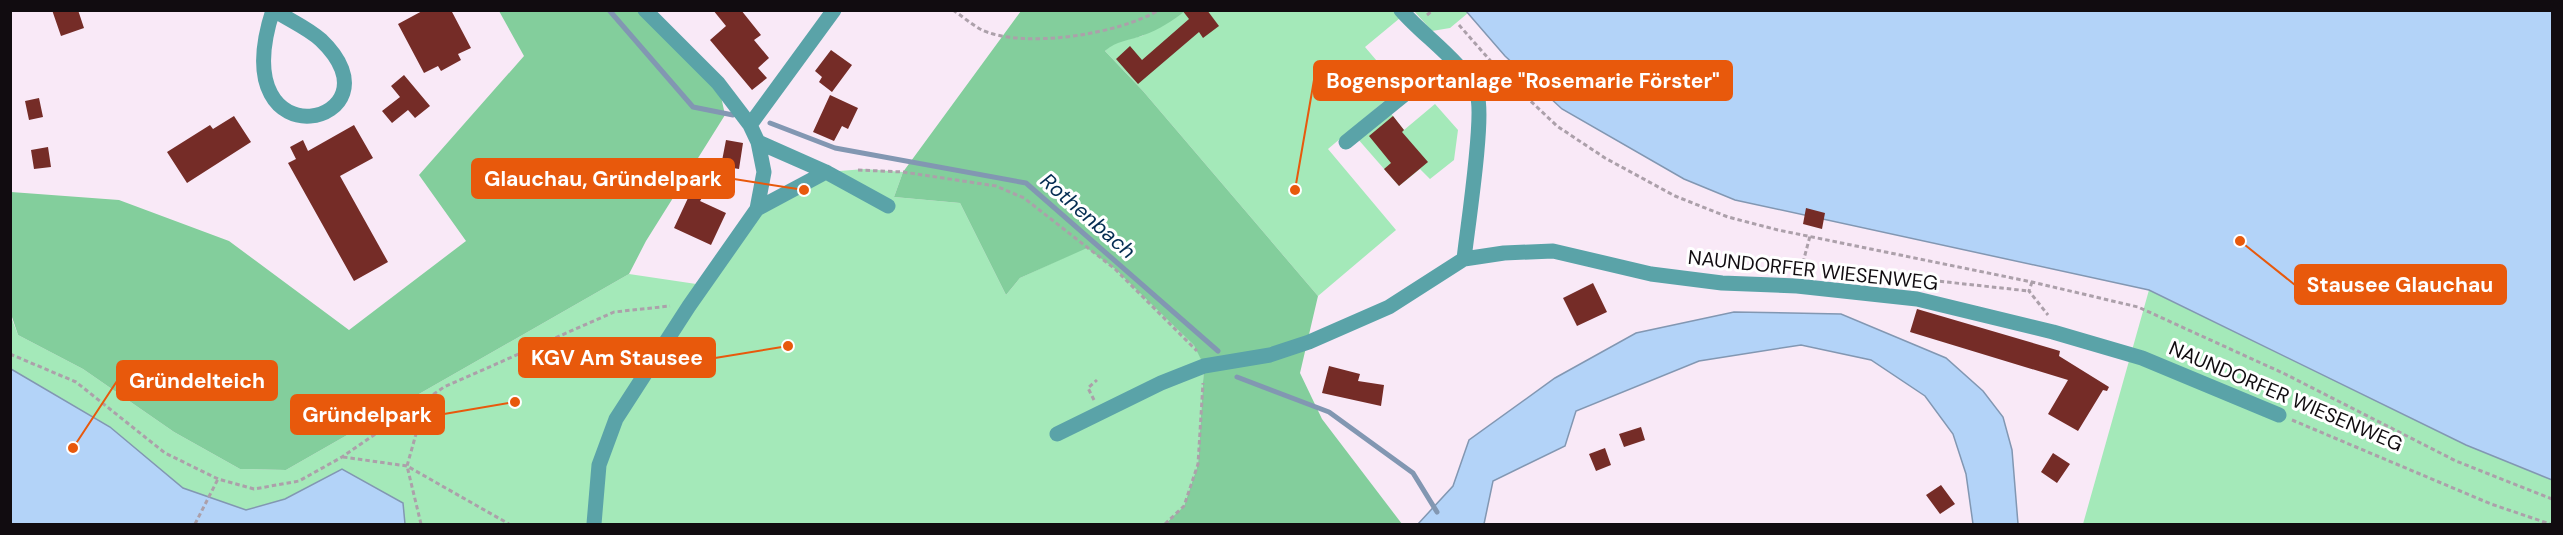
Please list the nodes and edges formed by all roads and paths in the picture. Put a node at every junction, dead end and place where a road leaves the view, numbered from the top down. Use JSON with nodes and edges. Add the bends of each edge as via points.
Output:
{"nodes":[{"id":1,"x":274,"y":10,"type":"edge"},
{"id":2,"x":645,"y":10,"type":"edge"},
{"id":3,"x":834,"y":10,"type":"edge"},
{"id":4,"x":953,"y":10,"type":"edge"},
{"id":5,"x":1159,"y":10,"type":"edge"},
{"id":6,"x":1401,"y":10,"type":"edge"},
{"id":7,"x":1459,"y":25,"type":"dead end"},
{"id":8,"x":1463,"y":71,"type":"junction"},
{"id":9,"x":750,"y":125,"type":"junction"},
{"id":10,"x":758,"y":142,"type":"junction"},
{"id":11,"x":1346,"y":142,"type":"dead end"},
{"id":12,"x":855,"y":170,"type":"dead end"},
{"id":13,"x":826,"y":172,"type":"junction"},
{"id":14,"x":888,"y":206,"type":"dead end"},
{"id":15,"x":757,"y":209,"type":"junction"},
{"id":16,"x":1810,"y":236,"type":"junction"},
{"id":17,"x":1464,"y":259,"type":"junction"},
{"id":18,"x":2032,"y":282,"type":"junction"},
{"id":19,"x":1797,"y":286,"type":"junction"},
{"id":20,"x":1844,"y":291,"type":"junction"},
{"id":21,"x":2029,"y":291,"type":"junction"},
{"id":22,"x":688,"y":306,"type":"junction"},
{"id":23,"x":2053,"y":332,"type":"junction"},
{"id":24,"x":10,"y":354,"type":"edge"},
{"id":25,"x":1204,"y":366,"type":"junction"},
{"id":26,"x":1097,"y":380,"type":"dead end"},
{"id":27,"x":1088,"y":388,"type":"dead end"},
{"id":28,"x":425,"y":400,"type":"junction"},
{"id":29,"x":2279,"y":415,"type":"joint"},
{"id":30,"x":1057,"y":434,"type":"dead end"},
{"id":31,"x":342,"y":457,"type":"junction"},
{"id":32,"x":407,"y":466,"type":"junction"},
{"id":33,"x":218,"y":479,"type":"junction"},
{"id":34,"x":2553,"y":499,"type":"edge"},
{"id":35,"x":195,"y":525,"type":"edge"},
{"id":36,"x":421,"y":525,"type":"edge"},
{"id":37,"x":509,"y":525,"type":"edge"},
{"id":38,"x":594,"y":525,"type":"edge"},
{"id":39,"x":1165,"y":525,"type":"edge"},
{"id":40,"x":2550,"y":525,"type":"edge"}],
"edges":[{"from":1,"to":1,"type":"street","via":[[320,38],[335,56],[345,76],[342,96],[331,111],[312,117],[293,116],[271,95],[264,59]]},
{"from":2,"to":9,"type":"street","via":[[718,83]]},
{"from":3,"to":9,"type":"street"},
{"from":4,"to":5,"type":"path","via":[[981,30],[1029,40],[1088,34]]},
{"from":6,"to":8,"type":"street"},
{"from":7,"to":16,"type":"path","via":[[1503,75],[1557,126],[1605,158],[1675,196],[1728,217]]},
{"from":8,"to":11,"type":"street","via":[[1436,69]]},
{"from":8,"to":17,"type":"street","via":[[1478,96]]},
{"from":9,"to":10,"type":"street"},
{"from":10,"to":13,"type":"street"},
{"from":10,"to":15,"type":"street","via":[[764,172]]},
{"from":12,"to":25,"type":"path","via":[[903,172],[996,186],[1024,198],[1115,269],[1194,345]]},
{"from":13,"to":14,"type":"street"},
{"from":13,"to":15,"type":"street"},
{"from":15,"to":22,"type":"street"},
{"from":16,"to":18,"type":"path"},
{"from":16,"to":19,"type":"path"},
{"from":17,"to":19,"type":"street","name":"NAUNDORFER WIESENWEG","via":[[1553,251],[1651,274],[1722,283]]},
{"from":17,"to":25,"type":"street","name":"NAUNDORFER WIESENWEG","via":[[1389,307],[1309,342],[1269,355]]},
{"from":18,"to":21,"type":"path"},
{"from":18,"to":34,"type":"path","via":[[2138,307],[2285,374],[2456,461]]},
{"from":19,"to":20,"type":"street","name":"NAUNDORFER WIESENWEG"},
{"from":20,"to":21,"type":"path","via":[[1864,273]]},
{"from":20,"to":23,"type":"street","name":"NAUNDORFER WIESENWEG","via":[[1917,299]]},
{"from":21,"to":23,"type":"path","via":[[2056,324]]},
{"from":22,"to":28,"type":"path","via":[[614,312],[444,387]]},
{"from":22,"to":38,"type":"street","via":[[616,419],[599,465]]},
{"from":23,"to":29,"type":"street","name":"NAUNDORFER WIESENWEG","via":[[2142,358]]},
{"from":24,"to":33,"type":"path","via":[[76,382],[165,453]]},
{"from":25,"to":30,"type":"street","name":"NAUNDORFER WIESENWEG"},
{"from":25,"to":39,"type":"path","via":[[1198,464],[1184,506]]},
{"from":26,"to":27,"type":"path"},
{"from":28,"to":31,"type":"path"},
{"from":28,"to":32,"type":"path"},
{"from":29,"to":40,"type":"path","name":"NAUNDORFER WIESENWEG"},
{"from":31,"to":32,"type":"path"},
{"from":31,"to":33,"type":"path","via":[[299,481],[254,489]]},
{"from":32,"to":36,"type":"path"},
{"from":32,"to":37,"type":"path"},
{"from":33,"to":35,"type":"path"}]}
